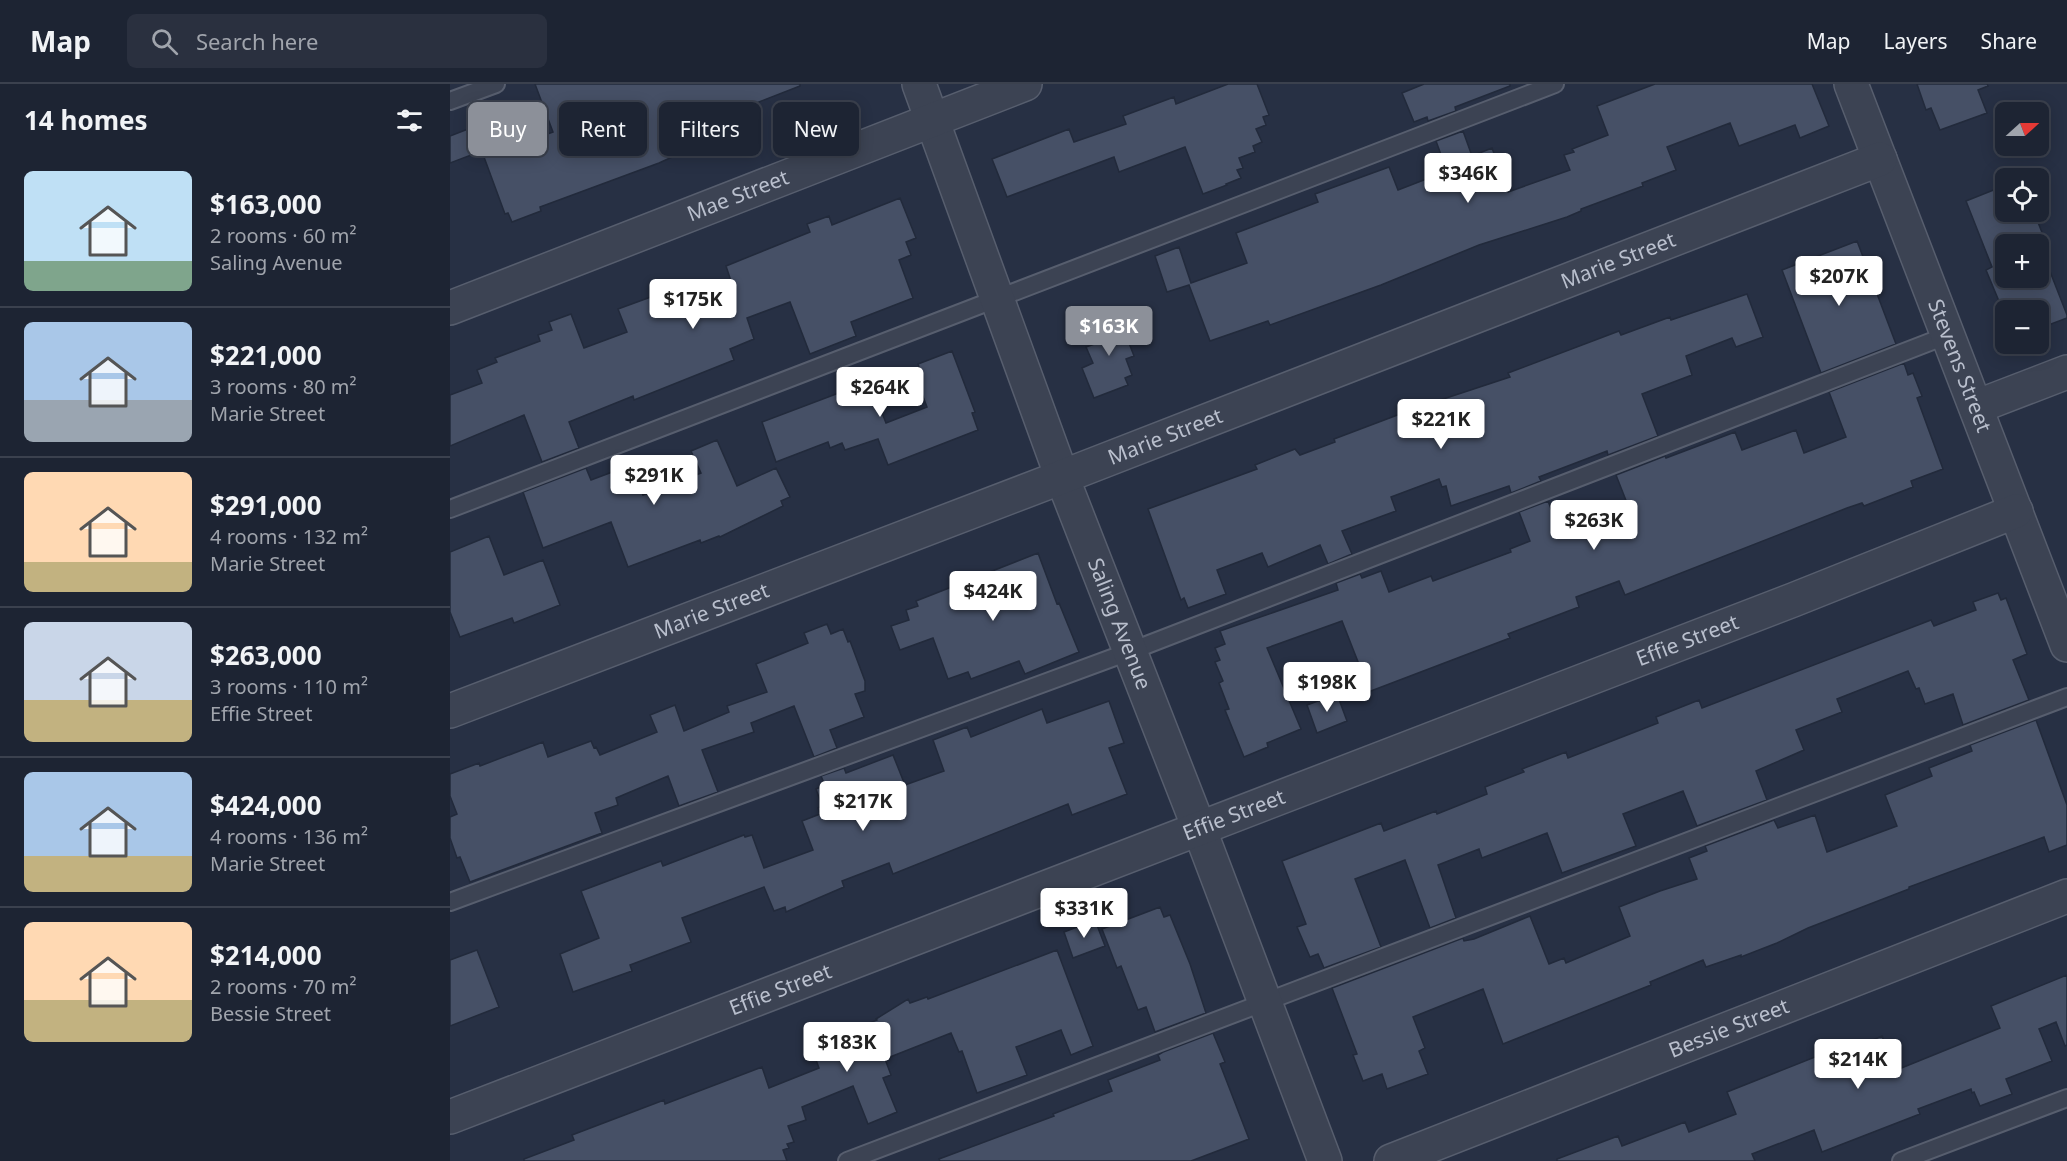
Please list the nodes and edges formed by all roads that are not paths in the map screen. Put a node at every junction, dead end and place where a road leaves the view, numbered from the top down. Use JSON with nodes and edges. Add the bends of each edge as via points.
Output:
{"nodes":[{"id":1,"x":496,"y":84,"type":"edge"},
{"id":2,"x":919,"y":84,"type":"edge"},
{"id":3,"x":1025,"y":84,"type":"edge"},
{"id":4,"x":1555,"y":84,"type":"edge"},
{"id":5,"x":1851,"y":84,"type":"edge"},
{"id":6,"x":450,"y":101,"type":"edge"},
{"id":7,"x":933,"y":120,"type":"junction"},
{"id":8,"x":1880,"y":159,"type":"junction"},
{"id":9,"x":997,"y":298,"type":"junction"},
{"id":10,"x":450,"y":308,"type":"edge"},
{"id":11,"x":1948,"y":335,"type":"junction"},
{"id":12,"x":2067,"y":372,"type":"edge"},
{"id":13,"x":1976,"y":407,"type":"junction"},
{"id":14,"x":1062,"y":477,"type":"junction"},
{"id":15,"x":450,"y":509,"type":"edge"},
{"id":16,"x":2016,"y":511,"type":"junction"},
{"id":17,"x":2067,"y":645,"type":"edge"},
{"id":18,"x":1131,"y":651,"type":"junction"},
{"id":19,"x":2067,"y":697,"type":"edge"},
{"id":20,"x":450,"y":711,"type":"edge"},
{"id":21,"x":1199,"y":828,"type":"junction"},
{"id":22,"x":2067,"y":896,"type":"edge"},
{"id":23,"x":450,"y":902,"type":"edge"},
{"id":24,"x":1265,"y":1001,"type":"junction"},
{"id":25,"x":2067,"y":1098,"type":"edge"},
{"id":26,"x":450,"y":1117,"type":"edge"},
{"id":27,"x":847,"y":1161,"type":"edge"},
{"id":28,"x":1325,"y":1161,"type":"edge"},
{"id":29,"x":1391,"y":1161,"type":"edge"},
{"id":30,"x":1901,"y":1161,"type":"edge"}],
"edges":[{"from":1,"to":6,"type":"lane"},
{"from":2,"to":7,"type":"street","name":"Saling Avenue"},
{"from":3,"to":7,"type":"street","name":"Mae Street"},
{"from":4,"to":9,"type":"lane"},
{"from":5,"to":8,"type":"street","name":"Stevens Street"},
{"from":7,"to":9,"type":"street","name":"Saling Avenue"},
{"from":7,"to":10,"type":"street","name":"Mae Street"},
{"from":8,"to":11,"type":"street","name":"Stevens Street"},
{"from":8,"to":14,"type":"street","name":"Marie Street"},
{"from":9,"to":14,"type":"street","name":"Saling Avenue"},
{"from":9,"to":15,"type":"lane"},
{"from":11,"to":13,"type":"street","name":"Stevens Street"},
{"from":11,"to":18,"type":"lane"},
{"from":12,"to":13,"type":"street"},
{"from":13,"to":16,"type":"street","name":"Stevens Street"},
{"from":14,"to":18,"type":"street","name":"Saling Avenue"},
{"from":14,"to":20,"type":"street","name":"Marie Street"},
{"from":16,"to":17,"type":"street","name":"Stevens Street"},
{"from":16,"to":21,"type":"street","name":"Effie Street"},
{"from":18,"to":21,"type":"street","name":"Saling Avenue"},
{"from":18,"to":23,"type":"lane"},
{"from":19,"to":24,"type":"lane"},
{"from":21,"to":24,"type":"street","name":"Saling Avenue"},
{"from":21,"to":26,"type":"street","name":"Effie Street"},
{"from":22,"to":29,"type":"street","name":"Bessie Street"},
{"from":24,"to":27,"type":"lane"},
{"from":24,"to":28,"type":"street","name":"Saling Avenue"},
{"from":25,"to":30,"type":"lane"}]}
